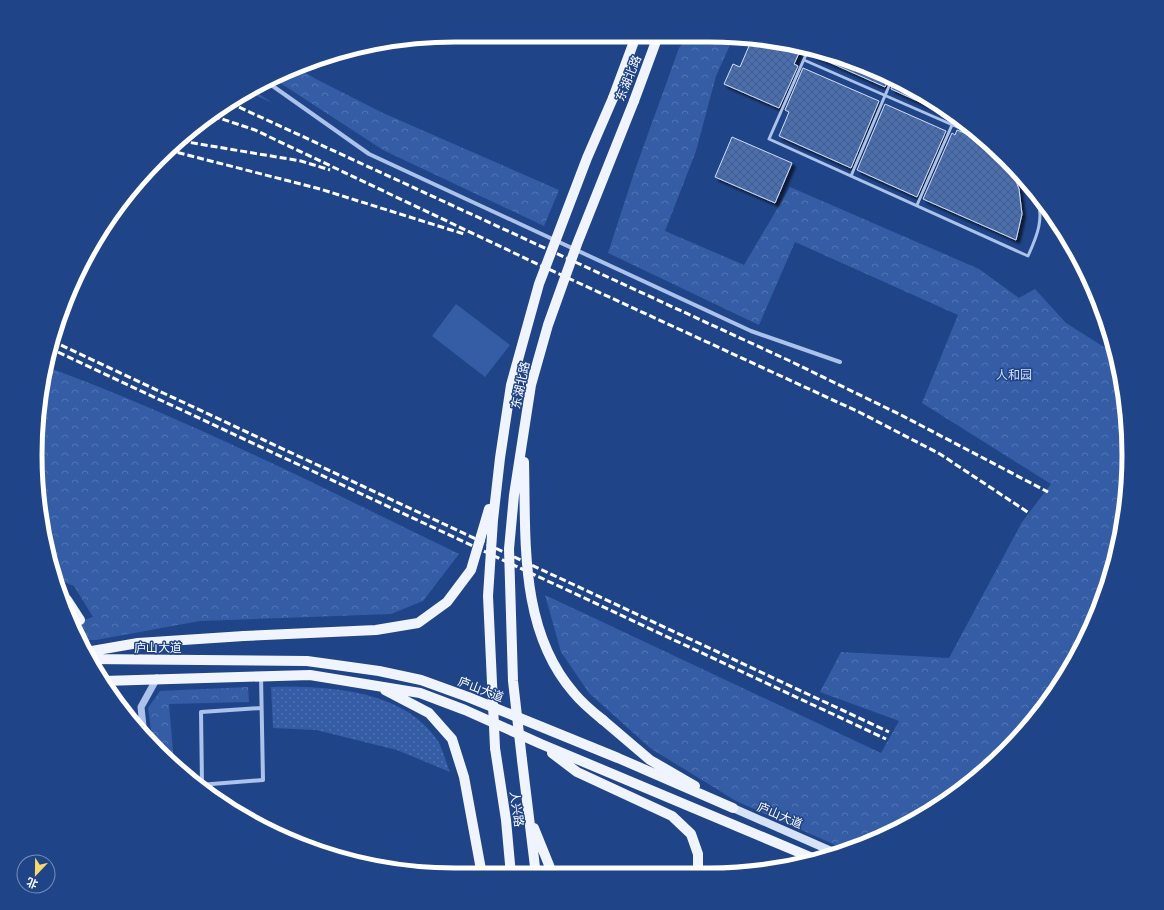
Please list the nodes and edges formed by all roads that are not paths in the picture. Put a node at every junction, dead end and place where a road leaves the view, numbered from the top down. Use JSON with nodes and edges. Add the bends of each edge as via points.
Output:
{"nodes":[{"id":1,"x":634,"y":42,"type":"edge"},
{"id":2,"x":656,"y":42,"type":"edge"},
{"id":3,"x":659,"y":42,"type":"edge"},
{"id":4,"x":654,"y":51,"type":"junction"},
{"id":5,"x":806,"y":54,"type":"edge"},
{"id":6,"x":804,"y":60,"type":"junction"},
{"id":7,"x":890,"y":84,"type":"edge"},
{"id":8,"x":272,"y":85,"type":"edge"},
{"id":9,"x":885,"y":96,"type":"junction"},
{"id":10,"x":952,"y":125,"type":"junction"},
{"id":11,"x":964,"y":130,"type":"edge"},
{"id":12,"x":851,"y":176,"type":"junction"},
{"id":13,"x":917,"y":205,"type":"junction"},
{"id":14,"x":1041,"y":210,"type":"edge"},
{"id":15,"x":840,"y":362,"type":"dead end"},
{"id":16,"x":523,"y":439,"type":"junction"},
{"id":17,"x":496,"y":486,"type":"junction"},
{"id":18,"x":70,"y":605,"type":"edge"},
{"id":19,"x":80,"y":620,"type":"tunnel mouth"},
{"id":20,"x":92,"y":651,"type":"edge"},
{"id":21,"x":96,"y":659,"type":"edge"},
{"id":22,"x":260,"y":676,"type":"junction"},
{"id":23,"x":157,"y":678,"type":"junction"},
{"id":24,"x":110,"y":681,"type":"edge"},
{"id":25,"x":376,"y":685,"type":"junction"},
{"id":26,"x":261,"y":708,"type":"junction"},
{"id":27,"x":143,"y":726,"type":"edge"},
{"id":28,"x":541,"y":744,"type":"junction"},
{"id":29,"x":495,"y":748,"type":"joint"},
{"id":30,"x":522,"y":760,"type":"joint"},
{"id":31,"x":201,"y":781,"type":"edge"},
{"id":32,"x":205,"y":784,"type":"edge"},
{"id":33,"x":733,"y":808,"type":"junction"},
{"id":34,"x":529,"y":815,"type":"junction"},
{"id":35,"x":829,"y":850,"type":"edge"},
{"id":36,"x":809,"y":856,"type":"edge"},
{"id":37,"x":481,"y":868,"type":"edge"},
{"id":38,"x":510,"y":868,"type":"edge"},
{"id":39,"x":535,"y":868,"type":"edge"},
{"id":40,"x":550,"y":868,"type":"edge"},
{"id":41,"x":698,"y":868,"type":"edge"}],
"edges":[{"from":1,"to":17,"type":"main road","name":"东湖北路","bridge":true,"via":[[541,276],[511,386]]},
{"from":2,"to":4,"type":"main road","name":"东湖北路"},
{"from":3,"to":4,"type":"street"},
{"from":4,"to":16,"type":"main road","name":"东湖北路","bridge":true,"via":[[582,229],[548,325],[531,385]]},
{"from":5,"to":6,"type":"lane"},
{"from":6,"to":9,"type":"lane"},
{"from":6,"to":12,"type":"lane","via":[[769,139]]},
{"from":7,"to":9,"type":"lane"},
{"from":8,"to":15,"type":"street","via":[[369,154],[751,331]]},
{"from":9,"to":10,"type":"lane"},
{"from":9,"to":12,"type":"lane"},
{"from":10,"to":11,"type":"lane"},
{"from":10,"to":13,"type":"lane"},
{"from":12,"to":13,"type":"lane"},
{"from":13,"to":14,"type":"lane","via":[[1028,256],[1039,232]]},
{"from":16,"to":30,"type":"main road","name":"东湖北路","bridge":true,"via":[[509,549],[513,681]]},
{"from":16,"to":33,"type":"main road","bridge":true,"via":[[528,588],[538,628],[556,667],[574,693],[650,760]]},
{"from":17,"to":20,"type":"main road","bridge":true,"via":[[471,570],[447,602],[418,623],[376,630],[138,643]]},
{"from":17,"to":29,"type":"main road","name":"东湖北路","bridge":true,"via":[[488,596]]},
{"from":18,"to":19,"type":"main road"},
{"from":21,"to":33,"type":"main road","name":"庐山大道","via":[[307,661],[380,671],[421,680],[540,726]]},
{"from":22,"to":23,"type":"main road","name":"庐山大道"},
{"from":22,"to":25,"type":"main road","name":"庐山大道","via":[[310,675]]},
{"from":22,"to":26,"type":"street"},
{"from":23,"to":24,"type":"main road","name":"庐山大道"},
{"from":23,"to":27,"type":"street","via":[[141,707]]},
{"from":25,"to":28,"type":"main road","name":"庐山大道","via":[[420,693]]},
{"from":25,"to":37,"type":"main road","via":[[428,713],[452,739],[464,777]]},
{"from":26,"to":31,"type":"street","via":[[201,712]]},
{"from":26,"to":32,"type":"street","via":[[263,780]]},
{"from":28,"to":36,"type":"main road","name":"庐山大道"},
{"from":28,"to":41,"type":"main road","via":[[576,772],[672,816],[691,834],[698,854]]},
{"from":29,"to":38,"type":"main road","name":"人兴路"},
{"from":30,"to":34,"type":"main road","name":"人兴路"},
{"from":33,"to":35,"type":"main road","name":"庐山大道"},
{"from":34,"to":39,"type":"main road","name":"人兴路"},
{"from":34,"to":40,"type":"main road"}]}
